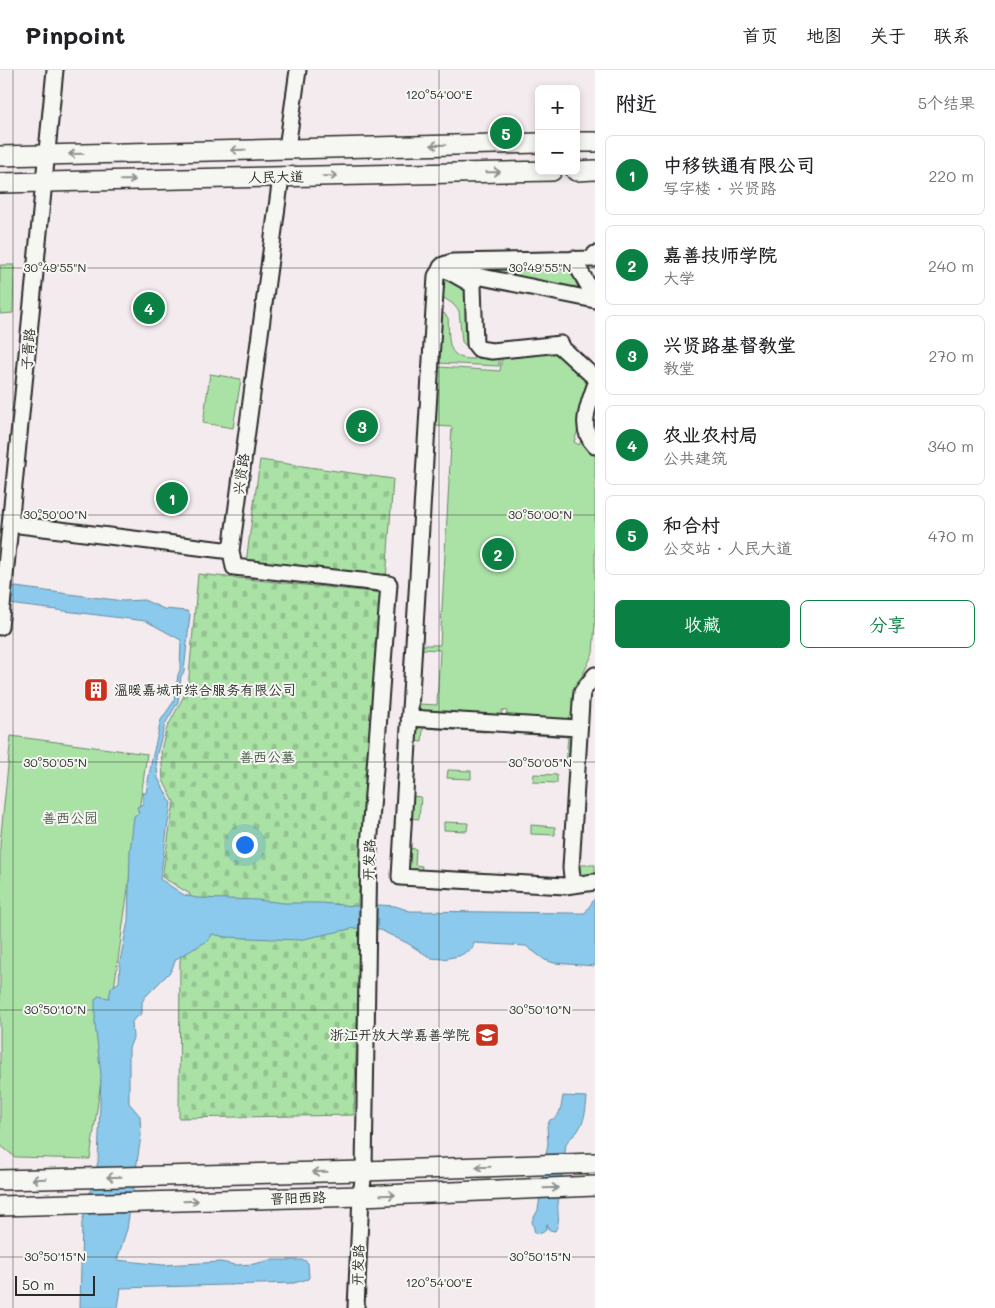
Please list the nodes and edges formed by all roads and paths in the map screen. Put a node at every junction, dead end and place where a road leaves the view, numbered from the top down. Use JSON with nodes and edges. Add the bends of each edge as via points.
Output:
{"nodes":[{"id":1,"x":54,"y":70,"type":"edge"},
{"id":2,"x":298,"y":70,"type":"edge"},
{"id":3,"x":580,"y":142,"type":"edge"},
{"id":4,"x":595,"y":142,"type":"edge"},
{"id":5,"x":535,"y":143,"type":"edge"},
{"id":6,"x":287,"y":148,"type":"junction"},
{"id":7,"x":46,"y":155,"type":"junction"},
{"id":8,"x":0,"y":156,"type":"edge"},
{"id":9,"x":595,"y":170,"type":"edge"},
{"id":10,"x":535,"y":171,"type":"edge"},
{"id":11,"x":580,"y":171,"type":"edge"},
{"id":12,"x":281,"y":177,"type":"junction"},
{"id":13,"x":44,"y":182,"type":"junction"},
{"id":14,"x":0,"y":183,"type":"edge"},
{"id":15,"x":595,"y":257,"type":"edge"},
{"id":16,"x":573,"y":259,"type":"junction"},
{"id":17,"x":441,"y":267,"type":"junction"},
{"id":18,"x":595,"y":298,"type":"edge"},
{"id":19,"x":595,"y":378,"type":"edge"},
{"id":20,"x":595,"y":386,"type":"edge"},
{"id":21,"x":595,"y":446,"type":"edge"},
{"id":22,"x":11,"y":524,"type":"junction"},
{"id":23,"x":231,"y":551,"type":"junction"},
{"id":24,"x":0,"y":622,"type":"edge"},
{"id":25,"x":595,"y":675,"type":"edge"},
{"id":26,"x":409,"y":718,"type":"junction"},
{"id":27,"x":578,"y":728,"type":"junction"},
{"id":28,"x":595,"y":882,"type":"edge"},
{"id":29,"x":573,"y":885,"type":"junction"},
{"id":30,"x":587,"y":1164,"type":"edge"},
{"id":31,"x":364,"y":1171,"type":"junction"},
{"id":32,"x":0,"y":1180,"type":"edge"},
{"id":33,"x":595,"y":1186,"type":"edge"},
{"id":34,"x":361,"y":1196,"type":"junction"},
{"id":35,"x":0,"y":1206,"type":"edge"},
{"id":36,"x":356,"y":1308,"type":"edge"}],
"edges":[{"from":1,"to":7,"type":"street","name":"子胥路"},
{"from":2,"to":6,"type":"street"},
{"from":3,"to":4,"type":"main road"},
{"from":5,"to":6,"type":"main road","name":"人民大道","one_way":true},
{"from":6,"to":7,"type":"main road","name":"人民大道","one_way":true},
{"from":7,"to":8,"type":"main road","name":"人民大道"},
{"from":7,"to":13,"type":"street","name":"子胥路"},
{"from":9,"to":11,"type":"main road"},
{"from":12,"to":10,"type":"main road","name":"人民大道","one_way":true},
{"from":13,"to":12,"type":"main road","name":"人民大道","one_way":true},
{"from":12,"to":23,"type":"street","name":"兴贤路"},
{"from":13,"to":14,"type":"main road","name":"人民大道"},
{"from":13,"to":22,"type":"street","name":"子胥路"},
{"from":15,"to":16,"type":"street"},
{"from":16,"to":17,"type":"street","via":[[452,262]]},
{"from":16,"to":18,"type":"street"},
{"from":17,"to":18,"type":"street","via":[[477,277]]},
{"from":17,"to":19,"type":"street","via":[[473,285],[475,344],[479,349],[492,351],[561,344]]},
{"from":17,"to":26,"type":"street","via":[[434,283]]},
{"from":20,"to":21,"type":"street","via":[[584,424]]},
{"from":22,"to":23,"type":"street"},
{"from":22,"to":24,"type":"street","name":"子胥路"},
{"from":23,"to":31,"type":"street","name":"开发路","via":[[234,567],[389,584],[369,847]]},
{"from":25,"to":27,"type":"street","via":[[582,692]]},
{"from":26,"to":27,"type":"street"},
{"from":26,"to":29,"type":"street","via":[[400,877]]},
{"from":27,"to":29,"type":"street","via":[[571,868]]},
{"from":28,"to":29,"type":"street"},
{"from":30,"to":31,"type":"main road","name":"晋阳西路","one_way":true},
{"from":31,"to":32,"type":"main road","name":"晋阳西路","one_way":true},
{"from":31,"to":34,"type":"street","name":"开发路"},
{"from":34,"to":33,"type":"main road","name":"晋阳西路","one_way":true},
{"from":35,"to":34,"type":"main road","name":"晋阳西路","one_way":true},
{"from":34,"to":36,"type":"street","name":"开发路"}]}
